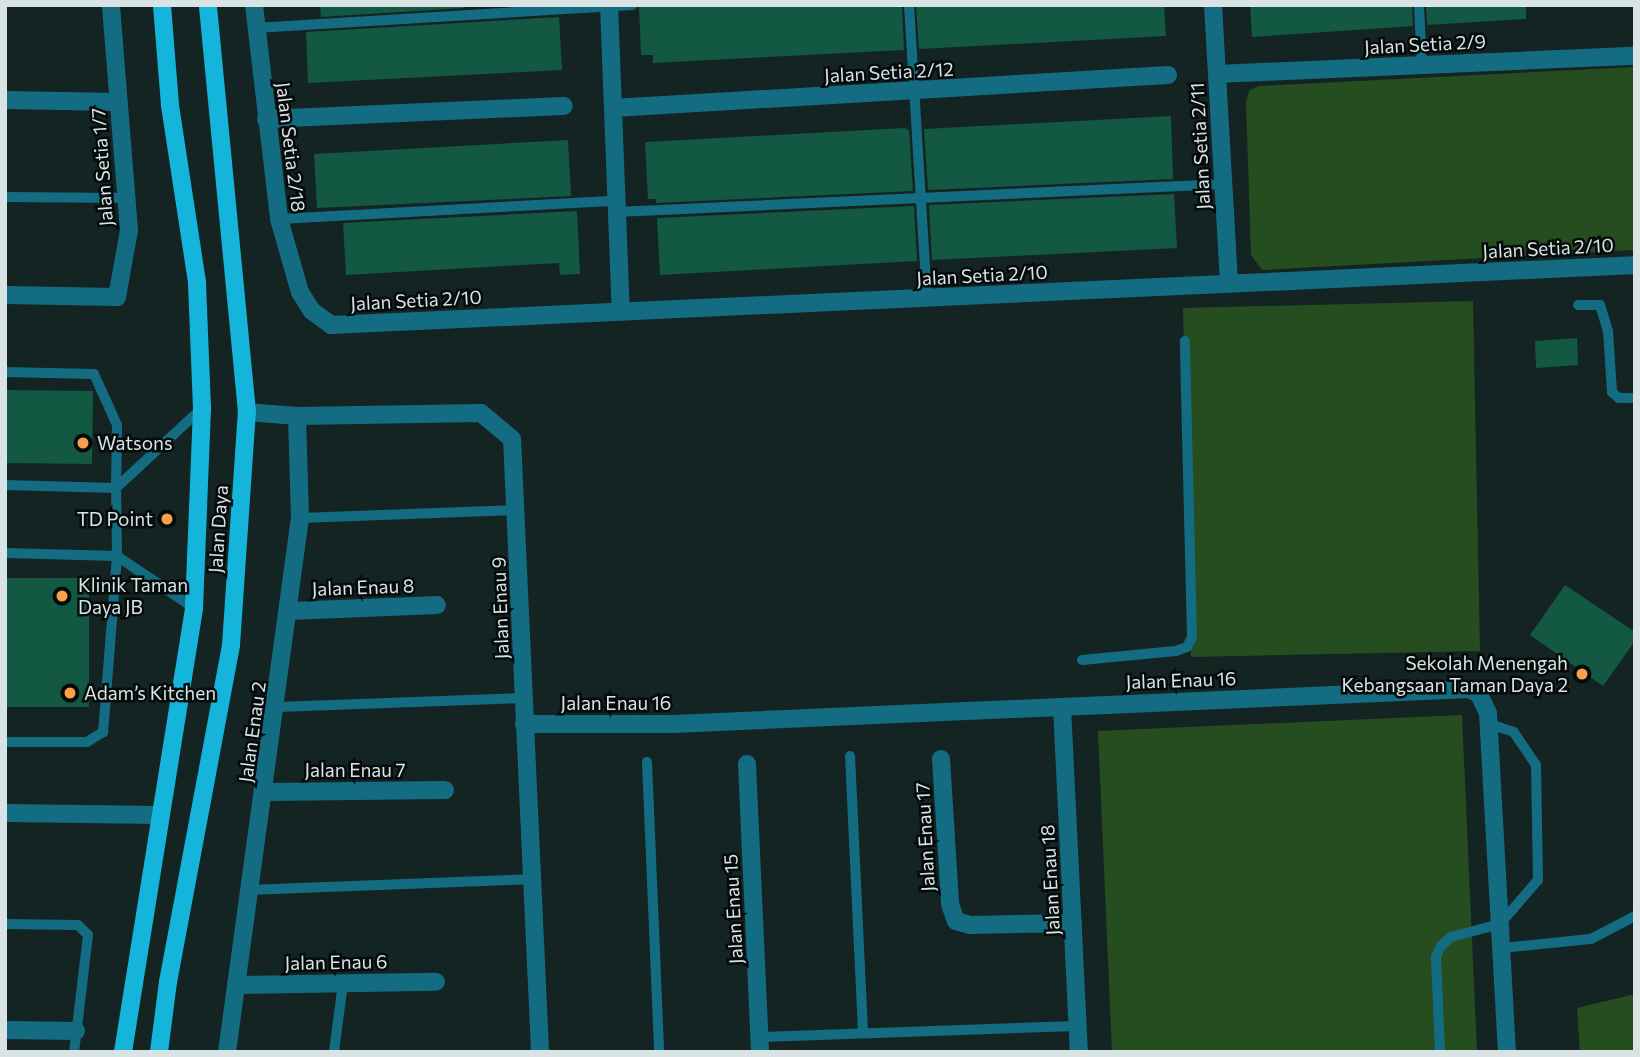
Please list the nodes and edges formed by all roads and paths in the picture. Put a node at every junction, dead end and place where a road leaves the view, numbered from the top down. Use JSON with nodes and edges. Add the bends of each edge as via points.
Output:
{"nodes":[{"id":1,"x":111,"y":5,"type":"edge"},
{"id":2,"x":162,"y":5,"type":"edge"},
{"id":3,"x":208,"y":5,"type":"edge"},
{"id":4,"x":254,"y":5,"type":"edge"},
{"id":5,"x":632,"y":5,"type":"edge"},
{"id":6,"x":909,"y":5,"type":"edge"},
{"id":7,"x":1213,"y":5,"type":"edge"},
{"id":8,"x":1419,"y":5,"type":"edge"},
{"id":9,"x":609,"y":6,"type":"edge"},
{"id":10,"x":255,"y":28,"type":"junction"},
{"id":11,"x":1635,"y":56,"type":"edge"},
{"id":12,"x":1422,"y":65,"type":"junction"},
{"id":13,"x":1217,"y":74,"type":"junction"},
{"id":14,"x":1168,"y":75,"type":"dead end"},
{"id":15,"x":915,"y":91,"type":"junction"},
{"id":16,"x":5,"y":100,"type":"edge"},
{"id":17,"x":118,"y":102,"type":"junction"},
{"id":18,"x":564,"y":106,"type":"dead end"},
{"id":19,"x":613,"y":108,"type":"junction"},
{"id":20,"x":267,"y":119,"type":"junction"},
{"id":21,"x":1224,"y":184,"type":"junction"},
{"id":22,"x":5,"y":197,"type":"edge"},
{"id":23,"x":126,"y":198,"type":"junction"},
{"id":24,"x":921,"y":200,"type":"junction"},
{"id":25,"x":617,"y":207,"type":"junction"},
{"id":26,"x":278,"y":219,"type":"junction"},
{"id":27,"x":1635,"y":265,"type":"edge"},
{"id":28,"x":1229,"y":284,"type":"junction"},
{"id":29,"x":5,"y":295,"type":"edge"},
{"id":30,"x":926,"y":299,"type":"junction"},
{"id":31,"x":1578,"y":305,"type":"dead end"},
{"id":32,"x":621,"y":312,"type":"junction"},
{"id":33,"x":331,"y":325,"type":"joint"},
{"id":34,"x":1185,"y":341,"type":"dead end"},
{"id":35,"x":5,"y":372,"type":"edge"},
{"id":36,"x":1635,"y":398,"type":"edge"},
{"id":37,"x":202,"y":408,"type":"junction"},
{"id":38,"x":247,"y":412,"type":"junction"},
{"id":39,"x":297,"y":416,"type":"junction"},
{"id":40,"x":5,"y":485,"type":"edge"},
{"id":41,"x":116,"y":488,"type":"junction"},
{"id":42,"x":518,"y":510,"type":"junction"},
{"id":43,"x":300,"y":518,"type":"junction"},
{"id":44,"x":5,"y":553,"type":"edge"},
{"id":45,"x":117,"y":556,"type":"junction"},
{"id":46,"x":437,"y":605,"type":"dead end"},
{"id":47,"x":194,"y":608,"type":"junction"},
{"id":48,"x":290,"y":611,"type":"junction"},
{"id":49,"x":1082,"y":660,"type":"dead end"},
{"id":50,"x":523,"y":698,"type":"junction"},
{"id":51,"x":1062,"y":706,"type":"junction"},
{"id":52,"x":277,"y":707,"type":"junction"},
{"id":53,"x":524,"y":724,"type":"junction"},
{"id":54,"x":1489,"y":724,"type":"junction"},
{"id":55,"x":5,"y":742,"type":"edge"},
{"id":56,"x":850,"y":756,"type":"dead end"},
{"id":57,"x":941,"y":759,"type":"dead end"},
{"id":58,"x":647,"y":762,"type":"dead end"},
{"id":59,"x":747,"y":764,"type":"dead end"},
{"id":60,"x":445,"y":790,"type":"dead end"},
{"id":61,"x":265,"y":792,"type":"junction"},
{"id":62,"x":5,"y":813,"type":"edge"},
{"id":63,"x":160,"y":815,"type":"junction"},
{"id":64,"x":532,"y":879,"type":"junction"},
{"id":65,"x":250,"y":890,"type":"junction"},
{"id":66,"x":1635,"y":916,"type":"edge"},
{"id":67,"x":1073,"y":923,"type":"junction"},
{"id":68,"x":5,"y":924,"type":"edge"},
{"id":69,"x":1500,"y":924,"type":"junction"},
{"id":70,"x":1501,"y":948,"type":"junction"},
{"id":71,"x":436,"y":982,"type":"dead end"},
{"id":72,"x":344,"y":984,"type":"junction"},
{"id":73,"x":236,"y":985,"type":"junction"},
{"id":74,"x":1078,"y":1026,"type":"junction"},
{"id":75,"x":5,"y":1030,"type":"edge"},
{"id":76,"x":76,"y":1031,"type":"junction"},
{"id":77,"x":863,"y":1033,"type":"junction"},
{"id":78,"x":760,"y":1044,"type":"edge"},
{"id":79,"x":74,"y":1052,"type":"edge"},
{"id":80,"x":123,"y":1052,"type":"edge"},
{"id":81,"x":159,"y":1052,"type":"edge"},
{"id":82,"x":227,"y":1052,"type":"edge"},
{"id":83,"x":334,"y":1052,"type":"edge"},
{"id":84,"x":540,"y":1052,"type":"edge"},
{"id":85,"x":659,"y":1052,"type":"edge"},
{"id":86,"x":1079,"y":1052,"type":"edge"},
{"id":87,"x":1440,"y":1052,"type":"edge"},
{"id":88,"x":1507,"y":1052,"type":"edge"}],
"edges":[{"from":1,"to":17,"type":"street","name":"Jalan Setia 1/7"},
{"from":2,"to":37,"type":"main road","name":"Jalan Daya","via":[[170,105],[197,282]]},
{"from":3,"to":38,"type":"main road","name":"Jalan Daya"},
{"from":4,"to":10,"type":"street","name":"Jalan Setia 2/18"},
{"from":5,"to":9,"type":"lane"},
{"from":6,"to":15,"type":"lane"},
{"from":7,"to":13,"type":"street","name":"Jalan Setia 2/11"},
{"from":8,"to":12,"type":"lane"},
{"from":9,"to":10,"type":"lane"},
{"from":9,"to":19,"type":"street"},
{"from":10,"to":20,"type":"street","name":"Jalan Setia 2/18"},
{"from":11,"to":12,"type":"street","name":"Jalan Setia 2/9"},
{"from":12,"to":13,"type":"street","name":"Jalan Setia 2/9"},
{"from":13,"to":21,"type":"street","name":"Jalan Setia 2/11"},
{"from":14,"to":15,"type":"street","name":"Jalan Setia 2/12"},
{"from":15,"to":19,"type":"street","name":"Jalan Setia 2/12"},
{"from":15,"to":24,"type":"lane"},
{"from":16,"to":17,"type":"street"},
{"from":17,"to":23,"type":"street","name":"Jalan Setia 1/7"},
{"from":18,"to":20,"type":"street"},
{"from":19,"to":25,"type":"street"},
{"from":20,"to":26,"type":"street","name":"Jalan Setia 2/18"},
{"from":21,"to":24,"type":"lane"},
{"from":21,"to":28,"type":"street","name":"Jalan Setia 2/11"},
{"from":22,"to":23,"type":"lane"},
{"from":23,"to":29,"type":"street","name":"Jalan Setia 1/7","via":[[129,230],[117,297]]},
{"from":24,"to":25,"type":"lane"},
{"from":24,"to":30,"type":"lane"},
{"from":25,"to":26,"type":"lane"},
{"from":25,"to":32,"type":"street"},
{"from":26,"to":33,"type":"street","name":"Jalan Setia 2/18","via":[[300,292],[312,311]]},
{"from":27,"to":28,"type":"street","name":"Jalan Setia 2/10"},
{"from":28,"to":30,"type":"street","name":"Jalan Setia 2/10"},
{"from":30,"to":32,"type":"street","name":"Jalan Setia 2/10"},
{"from":31,"to":36,"type":"lane","via":[[1600,305],[1608,331],[1612,392],[1619,398]]},
{"from":32,"to":33,"type":"street","name":"Jalan Setia 2/10"},
{"from":34,"to":49,"type":"lane","via":[[1192,638],[1187,647],[1176,651]]},
{"from":35,"to":41,"type":"lane","via":[[94,374],[117,425]]},
{"from":37,"to":41,"type":"lane"},
{"from":37,"to":47,"type":"main road","name":"Jalan Daya"},
{"from":38,"to":39,"type":"street","name":"Jalan Enau 9"},
{"from":38,"to":81,"type":"main road","name":"Jalan Daya","via":[[231,645],[167,982]]},
{"from":39,"to":42,"type":"street","name":"Jalan Enau 9","via":[[481,413],[512,439]]},
{"from":39,"to":43,"type":"street","name":"Jalan Enau 2"},
{"from":40,"to":41,"type":"lane"},
{"from":41,"to":45,"type":"lane"},
{"from":42,"to":43,"type":"lane"},
{"from":42,"to":50,"type":"street","name":"Jalan Enau 9"},
{"from":43,"to":48,"type":"street","name":"Jalan Enau 2"},
{"from":44,"to":45,"type":"lane"},
{"from":45,"to":47,"type":"lane"},
{"from":45,"to":55,"type":"lane","via":[[103,732],[87,742]]},
{"from":46,"to":48,"type":"street","name":"Jalan Enau 8"},
{"from":47,"to":63,"type":"main road","name":"Jalan Daya"},
{"from":48,"to":52,"type":"street","name":"Jalan Enau 2"},
{"from":50,"to":52,"type":"lane"},
{"from":50,"to":53,"type":"street","name":"Jalan Enau 9"},
{"from":51,"to":53,"type":"street","name":"Jalan Enau 16","via":[[673,724]]},
{"from":51,"to":54,"type":"street","name":"Jalan Enau 16","via":[[1469,689],[1479,694]]},
{"from":51,"to":67,"type":"street","name":"Jalan Enau 18"},
{"from":52,"to":61,"type":"street","name":"Jalan Enau 2"},
{"from":53,"to":64,"type":"street","name":"Jalan Enau 9"},
{"from":54,"to":69,"type":"street","name":"Jalan Enau 16"},
{"from":54,"to":69,"type":"lane","via":[[1514,732],[1536,765],[1538,880]]},
{"from":56,"to":77,"type":"lane"},
{"from":57,"to":67,"type":"street","name":"Jalan Enau 17","via":[[950,904],[956,920],[970,925]]},
{"from":58,"to":85,"type":"lane"},
{"from":59,"to":78,"type":"street","name":"Jalan Enau 15"},
{"from":60,"to":61,"type":"street","name":"Jalan Enau 7"},
{"from":61,"to":65,"type":"street","name":"Jalan Enau 2"},
{"from":62,"to":63,"type":"street"},
{"from":63,"to":80,"type":"main road","name":"Jalan Daya"},
{"from":64,"to":65,"type":"lane"},
{"from":64,"to":84,"type":"street","name":"Jalan Enau 9"},
{"from":65,"to":73,"type":"street","name":"Jalan Enau 2"},
{"from":66,"to":70,"type":"lane","via":[[1591,939]]},
{"from":67,"to":74,"type":"street","name":"Jalan Enau 18"},
{"from":68,"to":76,"type":"lane","via":[[78,925],[88,935]]},
{"from":69,"to":70,"type":"street","name":"Jalan Enau 16"},
{"from":69,"to":87,"type":"lane","via":[[1451,937],[1441,946],[1436,957]]},
{"from":70,"to":88,"type":"street","name":"Jalan Enau 16"},
{"from":71,"to":72,"type":"street","name":"Jalan Enau 6"},
{"from":72,"to":73,"type":"street","name":"Jalan Enau 6"},
{"from":72,"to":83,"type":"lane"},
{"from":73,"to":82,"type":"street","name":"Jalan Enau 2"},
{"from":74,"to":77,"type":"lane"},
{"from":74,"to":86,"type":"street","name":"Jalan Enau 18"},
{"from":75,"to":76,"type":"street"},
{"from":76,"to":79,"type":"lane"},
{"from":77,"to":78,"type":"lane"}]}
